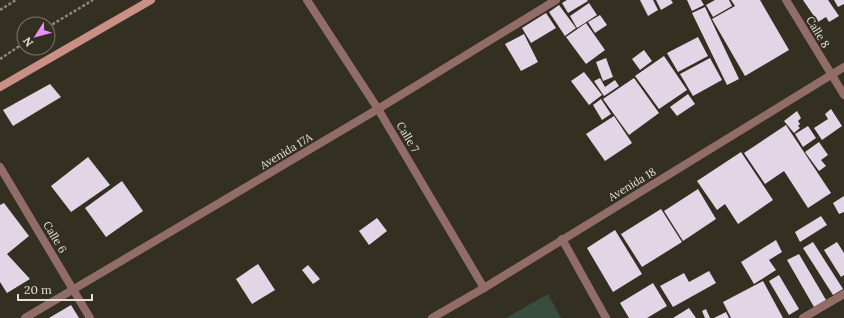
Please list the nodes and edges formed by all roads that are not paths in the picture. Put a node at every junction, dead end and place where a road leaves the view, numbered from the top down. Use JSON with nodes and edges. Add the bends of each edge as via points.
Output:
{"nodes":[{"id":1,"x":151,"y":0,"type":"edge"},
{"id":2,"x":307,"y":0,"type":"edge"},
{"id":3,"x":556,"y":0,"type":"edge"},
{"id":4,"x":786,"y":0,"type":"edge"},
{"id":5,"x":844,"y":67,"type":"edge"},
{"id":6,"x":831,"y":75,"type":"junction"},
{"id":7,"x":0,"y":87,"type":"edge"},
{"id":8,"x":844,"y":95,"type":"edge"},
{"id":9,"x":378,"y":109,"type":"junction"},
{"id":10,"x":0,"y":167,"type":"edge"},
{"id":11,"x":562,"y":239,"type":"junction"},
{"id":12,"x":484,"y":288,"type":"junction"},
{"id":13,"x":74,"y":289,"type":"junction"},
{"id":14,"x":844,"y":294,"type":"edge"},
{"id":15,"x":25,"y":318,"type":"edge"},
{"id":16,"x":90,"y":318,"type":"edge"},
{"id":17,"x":432,"y":318,"type":"edge"},
{"id":18,"x":606,"y":318,"type":"edge"},
{"id":19,"x":803,"y":318,"type":"edge"}],
"edges":[{"from":1,"to":7,"type":"main road"},
{"from":2,"to":9,"type":"street","name":"Calle 7"},
{"from":3,"to":9,"type":"street","name":"Avenida 17A"},
{"from":4,"to":6,"type":"street","name":"Calle 8"},
{"from":5,"to":6,"type":"street","name":"Avenida 18"},
{"from":6,"to":8,"type":"street","name":"Calle 8"},
{"from":6,"to":11,"type":"street","name":"Avenida 18"},
{"from":9,"to":12,"type":"street","name":"Calle 7"},
{"from":9,"to":13,"type":"street","name":"Avenida 17A"},
{"from":10,"to":13,"type":"street","name":"Calle 6"},
{"from":11,"to":12,"type":"street","name":"Avenida 18"},
{"from":11,"to":18,"type":"street"},
{"from":12,"to":17,"type":"street","name":"Avenida 18"},
{"from":13,"to":15,"type":"street","name":"Avenida 17A"},
{"from":13,"to":16,"type":"street","name":"Calle 6"},
{"from":14,"to":19,"type":"street"}]}
